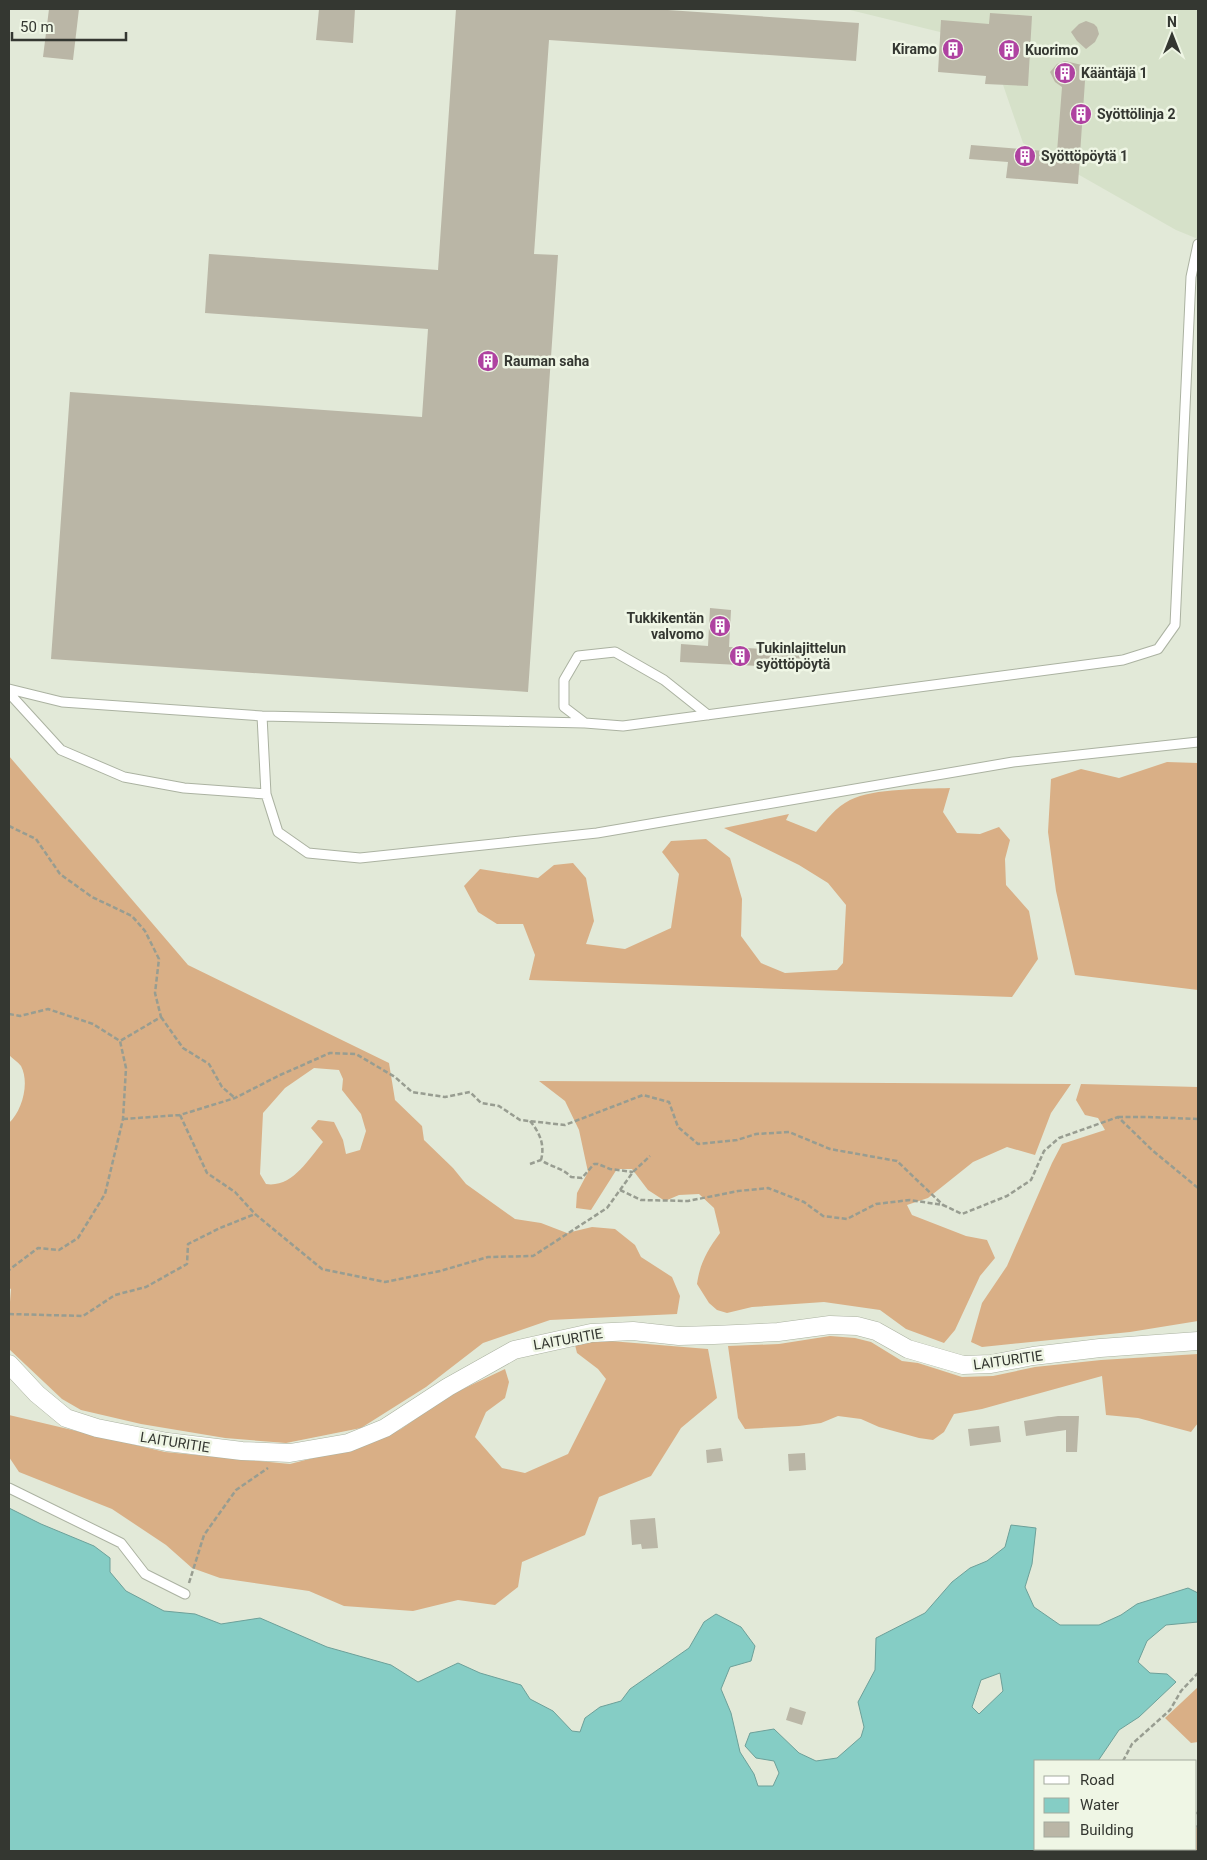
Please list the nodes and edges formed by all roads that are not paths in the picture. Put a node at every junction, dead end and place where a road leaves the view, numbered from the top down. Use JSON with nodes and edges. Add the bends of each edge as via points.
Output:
{"nodes":[{"id":1,"x":1198,"y":244,"type":"edge"},
{"id":2,"x":9,"y":688,"type":"edge"},
{"id":3,"x":9,"y":693,"type":"edge"},
{"id":4,"x":708,"y":715,"type":"junction"},
{"id":5,"x":262,"y":716,"type":"junction"},
{"id":6,"x":585,"y":723,"type":"junction"},
{"id":7,"x":1198,"y":742,"type":"edge"},
{"id":8,"x":266,"y":794,"type":"junction"},
{"id":9,"x":1198,"y":1342,"type":"edge"},
{"id":10,"x":9,"y":1364,"type":"edge"},
{"id":11,"x":9,"y":1488,"type":"edge"},
{"id":12,"x":186,"y":1594,"type":"road end"}],
"edges":[{"from":1,"to":4,"type":"lane","via":[[1191,277],[1175,625],[1158,649],[1123,660]]},
{"from":2,"to":5,"type":"lane","via":[[62,702]]},
{"from":3,"to":8,"type":"lane","via":[[60,750],[124,777],[184,788]]},
{"from":4,"to":6,"type":"lane","via":[[623,726]]},
{"from":4,"to":6,"type":"lane","via":[[664,680],[616,652],[578,656],[564,680],[564,707]]},
{"from":5,"to":6,"type":"lane"},
{"from":5,"to":8,"type":"lane"},
{"from":7,"to":8,"type":"lane","via":[[1013,762],[597,833],[360,858],[308,853],[278,832]]},
{"from":9,"to":10,"type":"street","name":"LAITURITIE","via":[[1100,1348],[963,1365],[908,1349],[876,1331],[857,1326],[830,1325],[778,1332],[679,1336],[633,1331],[591,1333],[514,1350],[385,1428],[348,1443],[290,1453],[167,1442],[97,1428],[66,1418],[37,1394]]},
{"from":11,"to":12,"type":"lane","via":[[121,1543],[145,1574]]}]}
